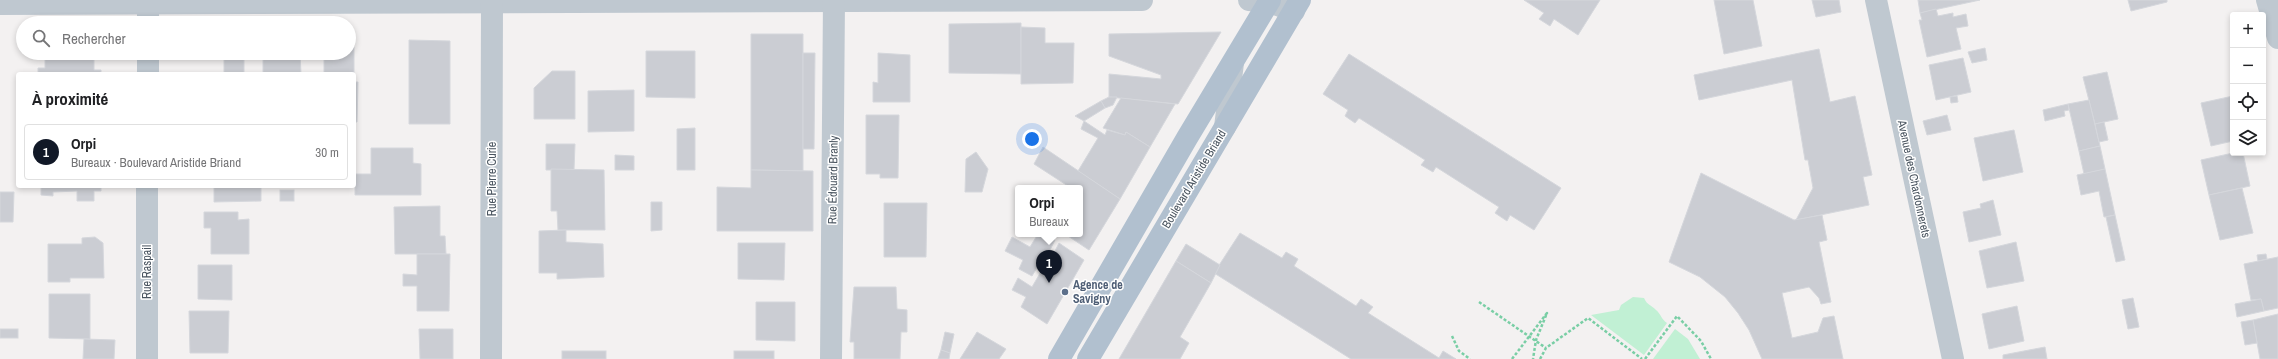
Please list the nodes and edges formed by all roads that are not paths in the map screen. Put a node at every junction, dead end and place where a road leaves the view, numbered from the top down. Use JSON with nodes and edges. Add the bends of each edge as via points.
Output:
{"nodes":[{"id":1,"x":834,"y":0,"type":"edge"},
{"id":2,"x":1142,"y":0,"type":"edge"},
{"id":3,"x":1876,"y":0,"type":"edge"},
{"id":4,"x":2267,"y":0,"type":"edge"},
{"id":5,"x":492,"y":1,"type":"edge"},
{"id":6,"x":1263,"y":1,"type":"edge"},
{"id":7,"x":0,"y":4,"type":"edge"},
{"id":8,"x":1297,"y":5,"type":"edge"},
{"id":9,"x":148,"y":9,"type":"edge"},
{"id":10,"x":2278,"y":38,"type":"edge"},
{"id":11,"x":148,"y":60,"type":"edge"},
{"id":12,"x":1233,"y":63,"type":"junction"},
{"id":13,"x":148,"y":72,"type":"edge"},
{"id":14,"x":1225,"y":127,"type":"junction"},
{"id":15,"x":147,"y":188,"type":"edge"},
{"id":16,"x":1080,"y":320,"type":"junction"},
{"id":17,"x":147,"y":359,"type":"edge"},
{"id":18,"x":491,"y":359,"type":"edge"},
{"id":19,"x":831,"y":359,"type":"edge"},
{"id":20,"x":1059,"y":359,"type":"edge"},
{"id":21,"x":1062,"y":359,"type":"edge"},
{"id":22,"x":1088,"y":359,"type":"edge"},
{"id":23,"x":1953,"y":359,"type":"edge"}],
"edges":[{"from":1,"to":2,"type":"street"},
{"from":1,"to":5,"type":"street"},
{"from":1,"to":19,"type":"street","name":"Rue Édouard Branly"},
{"from":3,"to":23,"type":"street","name":"Avenue des Chardonnerets"},
{"from":4,"to":10,"type":"street"},
{"from":5,"to":9,"type":"street"},
{"from":5,"to":18,"type":"street","name":"Rue Pierre Curie"},
{"from":6,"to":8,"type":"street"},
{"from":6,"to":12,"type":"main road"},
{"from":7,"to":9,"type":"street"},
{"from":8,"to":14,"type":"main road","name":"Boulevard Aristide Briand"},
{"from":11,"to":13,"type":"street"},
{"from":12,"to":14,"type":"street"},
{"from":12,"to":16,"type":"main road"},
{"from":14,"to":22,"type":"main road","name":"Boulevard Aristide Briand"},
{"from":15,"to":17,"type":"street","name":"Rue Raspail"},
{"from":16,"to":20,"type":"main road"},
{"from":16,"to":21,"type":"street"}]}
